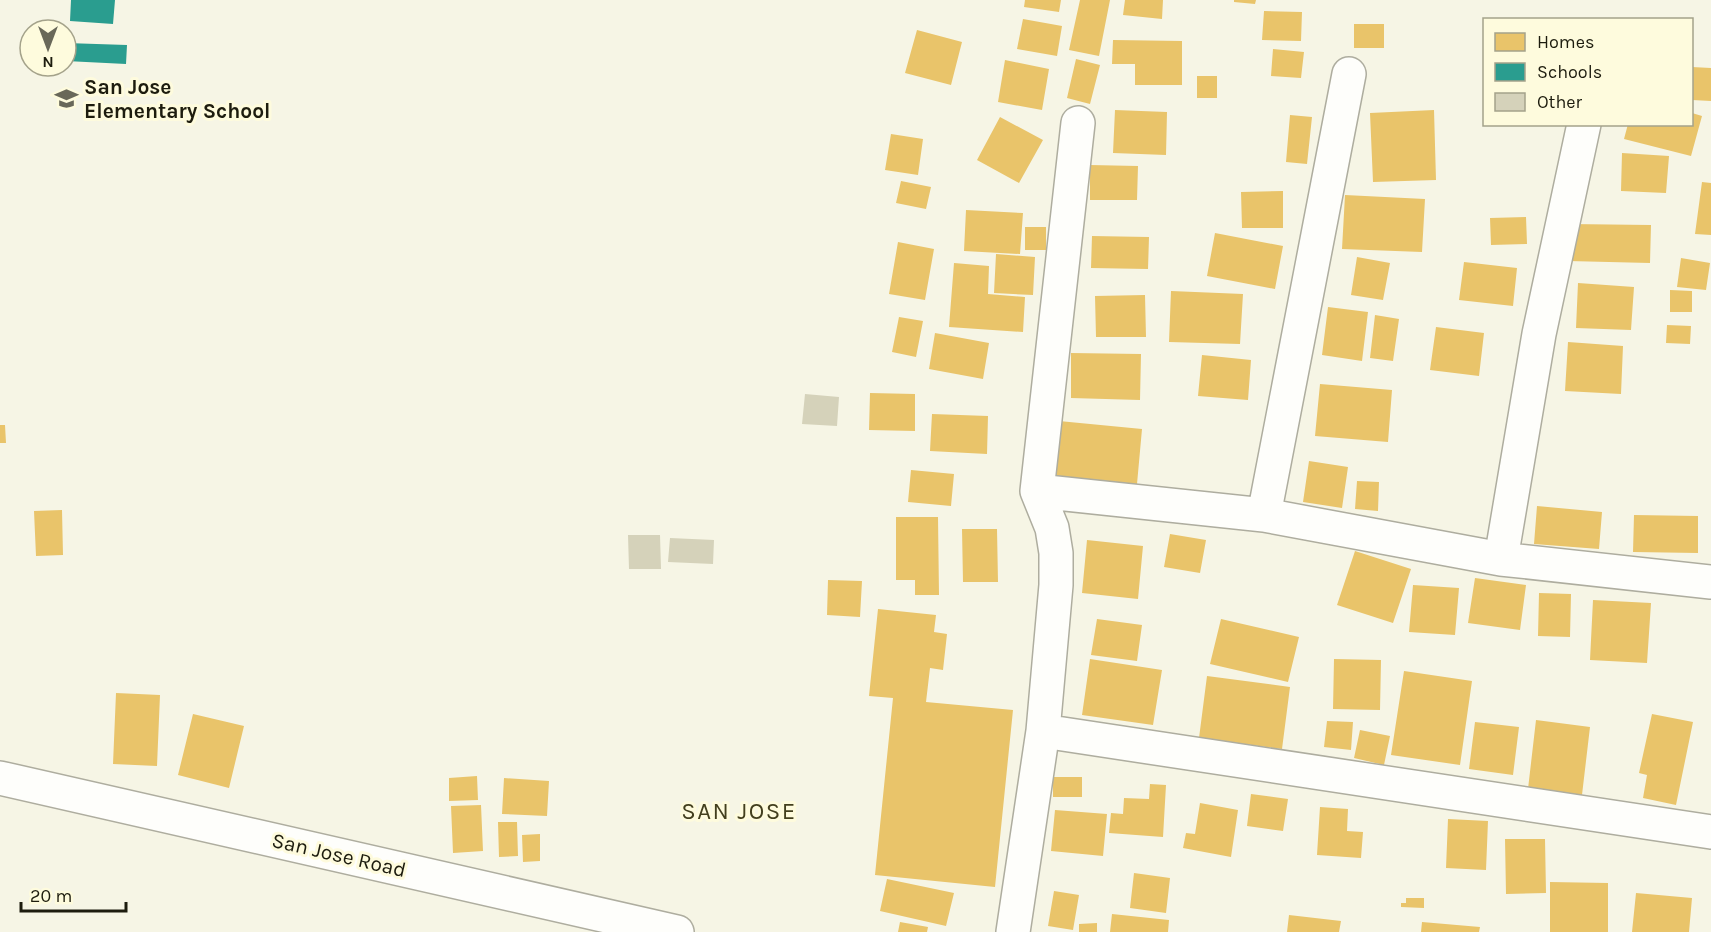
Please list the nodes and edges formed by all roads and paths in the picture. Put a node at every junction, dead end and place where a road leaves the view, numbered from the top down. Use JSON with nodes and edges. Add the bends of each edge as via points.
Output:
{"nodes":[{"id":1,"x":1349,"y":74,"type":"dead end"},
{"id":2,"x":1078,"y":123,"type":"dead end"},
{"id":3,"x":1584,"y":126,"type":"edge"},
{"id":4,"x":1037,"y":491,"type":"junction"},
{"id":5,"x":1264,"y":515,"type":"junction"},
{"id":6,"x":1501,"y":559,"type":"junction"},
{"id":7,"x":1711,"y":582,"type":"edge"},
{"id":8,"x":1043,"y":731,"type":"junction"},
{"id":9,"x":0,"y":778,"type":"edge"},
{"id":10,"x":1711,"y":832,"type":"edge"},
{"id":11,"x":677,"y":932,"type":"edge"},
{"id":12,"x":1013,"y":932,"type":"edge"}],
"edges":[{"from":1,"to":5,"type":"street"},
{"from":2,"to":4,"type":"street"},
{"from":3,"to":6,"type":"street","via":[[1539,334]]},
{"from":4,"to":5,"type":"street"},
{"from":4,"to":8,"type":"street","via":[[1052,528],[1056,553]]},
{"from":5,"to":6,"type":"street"},
{"from":6,"to":7,"type":"street"},
{"from":8,"to":10,"type":"street"},
{"from":8,"to":12,"type":"street"},
{"from":9,"to":11,"type":"street","name":"San Jose Road"}]}
